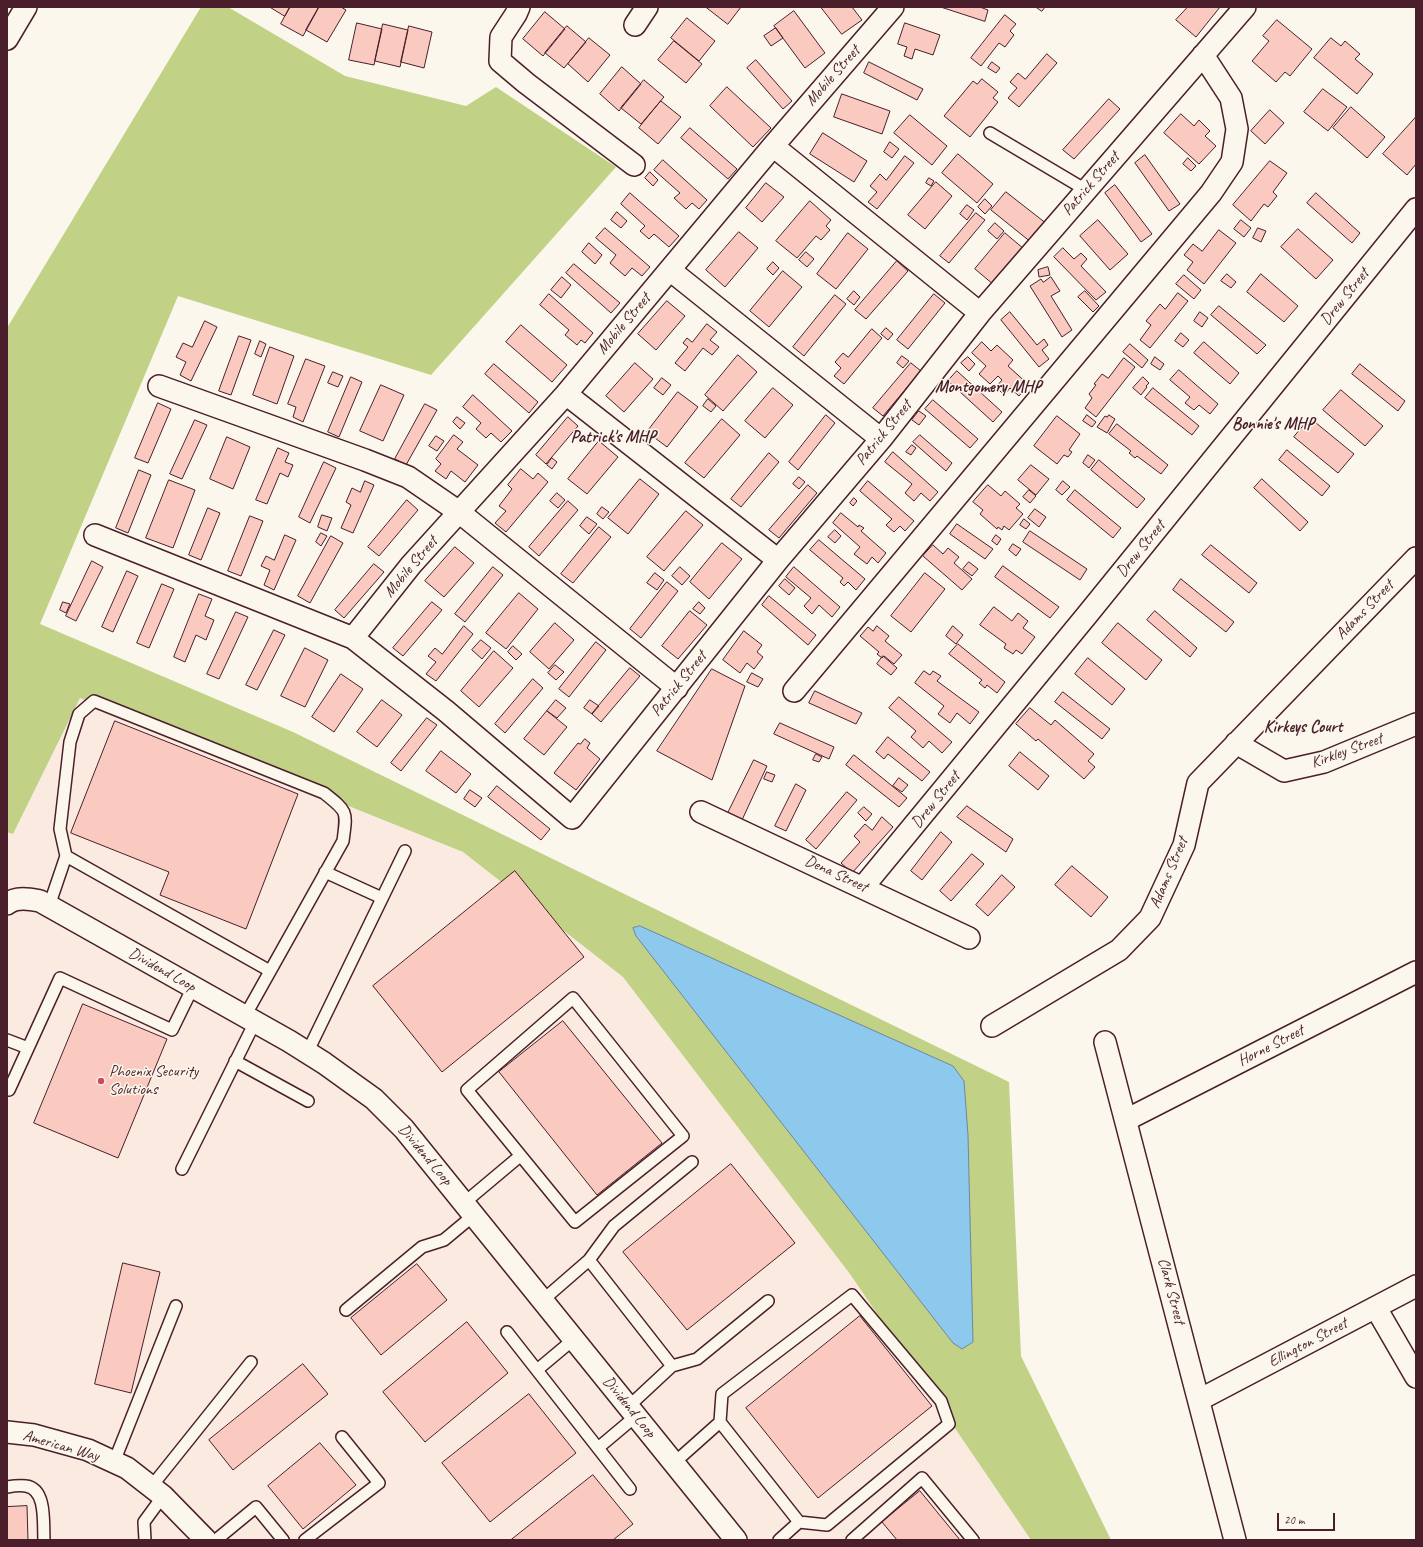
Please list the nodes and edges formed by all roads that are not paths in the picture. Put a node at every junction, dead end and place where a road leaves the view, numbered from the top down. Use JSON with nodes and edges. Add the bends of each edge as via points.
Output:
{"nodes":[{"id":1,"x":26,"y":7,"type":"edge"},
{"id":2,"x":519,"y":7,"type":"edge"},
{"id":3,"x":647,"y":7,"type":"edge"},
{"id":4,"x":893,"y":7,"type":"edge"},
{"id":5,"x":1245,"y":7,"type":"edge"},
{"id":6,"x":635,"y":25,"type":"dead end"},
{"id":7,"x":7,"y":39,"type":"edge"},
{"id":8,"x":1203,"y":55,"type":"junction"},
{"id":9,"x":990,"y":133,"type":"dead end"},
{"id":10,"x":773,"y":146,"type":"junction"},
{"id":11,"x":634,"y":165,"type":"dead end"},
{"id":12,"x":1086,"y":190,"type":"junction"},
{"id":13,"x":1416,"y":209,"type":"edge"},
{"id":14,"x":670,"y":270,"type":"junction"},
{"id":15,"x":980,"y":313,"type":"junction"},
{"id":16,"x":159,"y":386,"type":"dead end"},
{"id":17,"x":566,"y":394,"type":"junction"},
{"id":18,"x":881,"y":439,"type":"junction"},
{"id":19,"x":459,"y":512,"type":"junction"},
{"id":20,"x":95,"y":535,"type":"dead end"},
{"id":21,"x":1416,"y":558,"type":"edge"},
{"id":22,"x":778,"y":560,"type":"junction"},
{"id":23,"x":353,"y":638,"type":"junction"},
{"id":24,"x":677,"y":688,"type":"junction"},
{"id":25,"x":794,"y":692,"type":"dead end"},
{"id":26,"x":1416,"y":724,"type":"edge"},
{"id":27,"x":1236,"y":743,"type":"junction"},
{"id":28,"x":701,"y":812,"type":"dead end"},
{"id":29,"x":405,"y":851,"type":"dead end"},
{"id":30,"x":66,"y":856,"type":"junction"},
{"id":31,"x":325,"y":872,"type":"junction"},
{"id":32,"x":864,"y":888,"type":"junction"},
{"id":33,"x":382,"y":898,"type":"junction"},
{"id":34,"x":8,"y":902,"type":"edge"},
{"id":35,"x":49,"y":906,"type":"junction"},
{"id":36,"x":969,"y":938,"type":"dead end"},
{"id":37,"x":270,"y":971,"type":"junction"},
{"id":38,"x":1416,"y":972,"type":"edge"},
{"id":39,"x":193,"y":987,"type":"junction"},
{"id":40,"x":250,"y":1019,"type":"junction"},
{"id":41,"x":992,"y":1026,"type":"dead end"},
{"id":42,"x":7,"y":1040,"type":"edge"},
{"id":43,"x":1105,"y":1042,"type":"dead end"},
{"id":44,"x":28,"y":1048,"type":"junction"},
{"id":45,"x":307,"y":1053,"type":"junction"},
{"id":46,"x":235,"y":1062,"type":"junction"},
{"id":47,"x":9,"y":1090,"type":"dead end"},
{"id":48,"x":308,"y":1101,"type":"dead end"},
{"id":49,"x":1126,"y":1120,"type":"junction"},
{"id":50,"x":520,"y":1156,"type":"junction"},
{"id":51,"x":692,"y":1162,"type":"dead end"},
{"id":52,"x":182,"y":1169,"type":"dead end"},
{"id":53,"x":469,"y":1209,"type":"junction"},
{"id":54,"x":589,"y":1260,"type":"junction"},
{"id":55,"x":1416,"y":1286,"type":"edge"},
{"id":56,"x":543,"y":1300,"type":"junction"},
{"id":57,"x":768,"y":1301,"type":"dead end"},
{"id":58,"x":176,"y":1306,"type":"dead end"},
{"id":59,"x":1376,"y":1308,"type":"junction"},
{"id":60,"x":346,"y":1310,"type":"dead end"},
{"id":61,"x":507,"y":1332,"type":"dead end"},
{"id":62,"x":574,"y":1339,"type":"junction"},
{"id":63,"x":251,"y":1362,"type":"dead end"},
{"id":64,"x":672,"y":1366,"type":"junction"},
{"id":65,"x":537,"y":1370,"type":"junction"},
{"id":66,"x":1416,"y":1377,"type":"edge"},
{"id":67,"x":1199,"y":1400,"type":"junction"},
{"id":68,"x":632,"y":1411,"type":"junction"},
{"id":69,"x":720,"y":1422,"type":"junction"},
{"id":70,"x":7,"y":1432,"type":"edge"},
{"id":71,"x":342,"y":1437,"type":"dead end"},
{"id":72,"x":598,"y":1448,"type":"junction"},
{"id":73,"x":114,"y":1462,"type":"junction"},
{"id":74,"x":674,"y":1463,"type":"junction"},
{"id":75,"x":7,"y":1487,"type":"edge"},
{"id":76,"x":630,"y":1489,"type":"dead end"},
{"id":77,"x":157,"y":1492,"type":"junction"},
{"id":78,"x":799,"y":1522,"type":"junction"},
{"id":79,"x":44,"y":1540,"type":"edge"},
{"id":80,"x":145,"y":1540,"type":"edge"},
{"id":81,"x":206,"y":1540,"type":"edge"},
{"id":82,"x":216,"y":1540,"type":"edge"},
{"id":83,"x":283,"y":1540,"type":"edge"},
{"id":84,"x":305,"y":1540,"type":"edge"},
{"id":85,"x":736,"y":1540,"type":"edge"},
{"id":86,"x":779,"y":1540,"type":"edge"},
{"id":87,"x":852,"y":1540,"type":"edge"},
{"id":88,"x":973,"y":1540,"type":"edge"},
{"id":89,"x":1235,"y":1540,"type":"edge"}],
"edges":[{"from":1,"to":7,"type":"street"},
{"from":2,"to":11,"type":"street","via":[[501,37],[500,61]]},
{"from":3,"to":6,"type":"street"},
{"from":4,"to":10,"type":"street","name":"Mobile Street"},
{"from":5,"to":8,"type":"street","name":"Patrick Street"},
{"from":8,"to":12,"type":"street","name":"Patrick Street"},
{"from":8,"to":25,"type":"street","via":[[1231,98],[1237,129],[1232,162],[1206,199]]},
{"from":9,"to":12,"type":"lane"},
{"from":10,"to":14,"type":"street","name":"Mobile Street"},
{"from":10,"to":15,"type":"street"},
{"from":12,"to":15,"type":"street","name":"Patrick Street"},
{"from":13,"to":32,"type":"street","name":"Drew Street"},
{"from":14,"to":17,"type":"street","name":"Mobile Street"},
{"from":14,"to":18,"type":"street"},
{"from":15,"to":18,"type":"street","name":"Patrick Street"},
{"from":16,"to":19,"type":"street","via":[[408,477]]},
{"from":17,"to":19,"type":"street","name":"Mobile Street"},
{"from":17,"to":22,"type":"street"},
{"from":18,"to":22,"type":"street","name":"Patrick Street"},
{"from":19,"to":23,"type":"street","name":"Mobile Street","via":[[411,565]]},
{"from":19,"to":24,"type":"street"},
{"from":20,"to":23,"type":"street"},
{"from":21,"to":27,"type":"street","name":"Adams Street"},
{"from":22,"to":24,"type":"street","name":"Patrick Street"},
{"from":23,"to":24,"type":"street","name":"Patrick Street","via":[[446,711],[572,818]]},
{"from":26,"to":27,"type":"street","name":"Kirkley Street","via":[[1324,762],[1284,771]]},
{"from":27,"to":41,"type":"street","name":"Adams Street","via":[[1198,784],[1184,844],[1150,918],[1119,950]]},
{"from":28,"to":32,"type":"street","name":"Dena Street"},
{"from":29,"to":33,"type":"lane"},
{"from":30,"to":31,"type":"lane","via":[[60,829],[70,742],[79,714],[94,701],[324,793],[339,805],[346,816],[343,840]]},
{"from":30,"to":35,"type":"lane"},
{"from":30,"to":37,"type":"lane"},
{"from":31,"to":33,"type":"lane"},
{"from":31,"to":37,"type":"lane"},
{"from":32,"to":36,"type":"street","name":"Dena Street"},
{"from":33,"to":45,"type":"lane"},
{"from":34,"to":35,"type":"street","name":"Dividend Loop","via":[[24,898],[40,901]]},
{"from":35,"to":39,"type":"street","name":"Dividend Loop"},
{"from":37,"to":40,"type":"lane"},
{"from":38,"to":49,"type":"street","name":"Horne Street"},
{"from":39,"to":40,"type":"street","name":"Dividend Loop"},
{"from":39,"to":44,"type":"lane","via":[[172,1030],[60,978]]},
{"from":40,"to":45,"type":"street","name":"Dividend Loop"},
{"from":40,"to":46,"type":"lane"},
{"from":42,"to":44,"type":"lane"},
{"from":43,"to":49,"type":"street","name":"Clark Street"},
{"from":44,"to":47,"type":"lane"},
{"from":45,"to":53,"type":"street","name":"Dividend Loop","via":[[374,1099],[404,1129]]},
{"from":46,"to":48,"type":"lane"},
{"from":46,"to":52,"type":"lane"},
{"from":49,"to":67,"type":"street","name":"Clark Street"},
{"from":50,"to":50,"type":"lane","via":[[467,1090],[573,998],[682,1136],[575,1222]]},
{"from":50,"to":53,"type":"lane"},
{"from":51,"to":54,"type":"lane","via":[[614,1226]]},
{"from":53,"to":56,"type":"street","name":"Dividend Loop"},
{"from":53,"to":60,"type":"lane","via":[[444,1240],[422,1247]]},
{"from":54,"to":56,"type":"lane"},
{"from":54,"to":64,"type":"lane"},
{"from":55,"to":59,"type":"street","name":"Ellington Street"},
{"from":56,"to":62,"type":"street","name":"Dividend Loop"},
{"from":57,"to":64,"type":"lane","via":[[697,1359]]},
{"from":58,"to":73,"type":"lane"},
{"from":59,"to":66,"type":"street"},
{"from":59,"to":67,"type":"street","name":"Ellington Street"},
{"from":61,"to":65,"type":"lane"},
{"from":62,"to":65,"type":"lane"},
{"from":62,"to":68,"type":"street","name":"Dividend Loop"},
{"from":63,"to":77,"type":"lane"},
{"from":64,"to":68,"type":"lane"},
{"from":65,"to":72,"type":"lane"},
{"from":67,"to":89,"type":"street","name":"Clark Street"},
{"from":68,"to":72,"type":"lane"},
{"from":68,"to":74,"type":"street","name":"Dividend Loop"},
{"from":69,"to":74,"type":"lane"},
{"from":69,"to":78,"type":"lane"},
{"from":69,"to":78,"type":"lane","via":[[722,1394],[852,1295],[941,1401],[949,1424],[827,1525]]},
{"from":70,"to":73,"type":"street","name":"American Way","via":[[41,1437],[88,1450]]},
{"from":71,"to":84,"type":"lane","via":[[379,1483]]},
{"from":72,"to":76,"type":"lane"},
{"from":73,"to":77,"type":"street","name":"American Way","via":[[127,1468]]},
{"from":74,"to":85,"type":"street","name":"Dividend Loop"},
{"from":75,"to":79,"type":"lane","via":[[26,1486],[36,1490],[42,1502]]},
{"from":77,"to":80,"type":"lane","via":[[144,1522]]},
{"from":77,"to":81,"type":"street","name":"American Way"},
{"from":78,"to":86,"type":"lane"},
{"from":82,"to":83,"type":"lane","via":[[256,1507]]},
{"from":87,"to":88,"type":"lane","via":[[922,1478]]}]}
